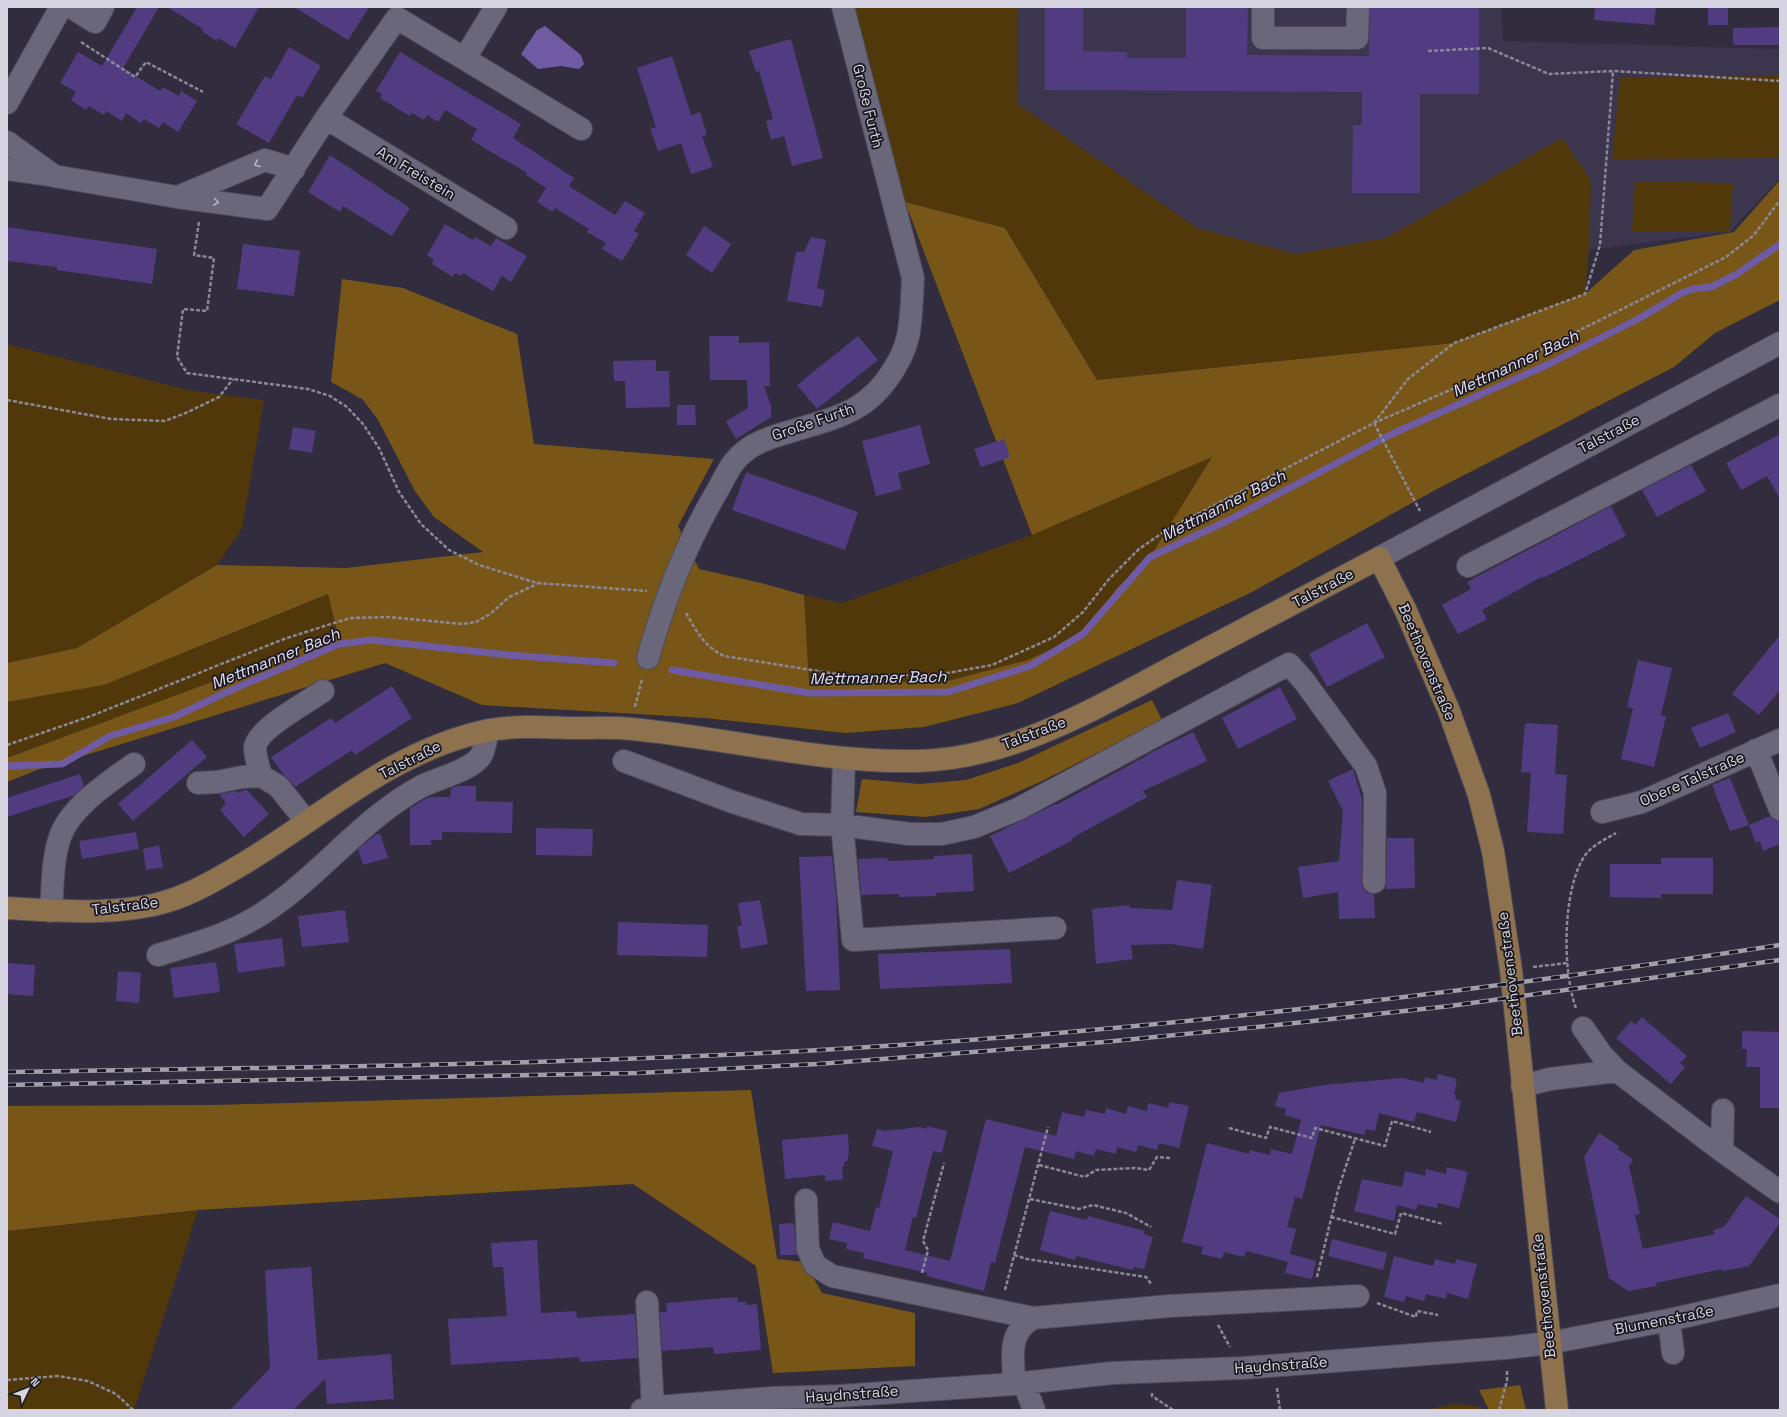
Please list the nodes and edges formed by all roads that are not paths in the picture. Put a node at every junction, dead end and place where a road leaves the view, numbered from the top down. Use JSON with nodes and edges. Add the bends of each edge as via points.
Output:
{"nodes":[{"id":1,"x":71,"y":7,"type":"edge"},
{"id":2,"x":103,"y":7,"type":"edge"},
{"id":3,"x":496,"y":7,"type":"edge"},
{"id":4,"x":843,"y":7,"type":"edge"},
{"id":5,"x":1263,"y":7,"type":"edge"},
{"id":6,"x":1358,"y":7,"type":"edge"},
{"id":7,"x":56,"y":15,"type":"edge"},
{"id":8,"x":465,"y":58,"type":"junction"},
{"id":9,"x":7,"y":103,"type":"edge"},
{"id":10,"x":326,"y":118,"type":"junction"},
{"id":11,"x":581,"y":129,"type":"dead end"},
{"id":12,"x":7,"y":142,"type":"edge"},
{"id":13,"x":7,"y":169,"type":"edge"},
{"id":14,"x":294,"y":169,"type":"junction"},
{"id":15,"x":54,"y":176,"type":"junction"},
{"id":16,"x":177,"y":197,"type":"junction"},
{"id":17,"x":506,"y":228,"type":"dead end"},
{"id":18,"x":1780,"y":342,"type":"edge"},
{"id":19,"x":1780,"y":405,"type":"edge"},
{"id":20,"x":1379,"y":558,"type":"junction"},
{"id":21,"x":1468,"y":566,"type":"dead end"},
{"id":22,"x":648,"y":658,"type":"road end"},
{"id":23,"x":323,"y":691,"type":"dead end"},
{"id":24,"x":488,"y":730,"type":"junction"},
{"id":25,"x":1780,"y":740,"type":"edge"},
{"id":26,"x":1756,"y":750,"type":"junction"},
{"id":27,"x":844,"y":758,"type":"junction"},
{"id":28,"x":624,"y":761,"type":"dead end"},
{"id":29,"x":134,"y":764,"type":"dead end"},
{"id":30,"x":261,"y":776,"type":"junction"},
{"id":31,"x":198,"y":783,"type":"dead end"},
{"id":32,"x":1780,"y":809,"type":"edge"},
{"id":33,"x":1602,"y":812,"type":"dead end"},
{"id":34,"x":307,"y":822,"type":"junction"},
{"id":35,"x":842,"y":825,"type":"junction"},
{"id":36,"x":1374,"y":882,"type":"dead end"},
{"id":37,"x":7,"y":908,"type":"edge"},
{"id":38,"x":51,"y":911,"type":"junction"},
{"id":39,"x":1056,"y":928,"type":"dead end"},
{"id":40,"x":158,"y":955,"type":"dead end"},
{"id":41,"x":1584,"y":1028,"type":"road end"},
{"id":42,"x":1618,"y":1071,"type":"junction"},
{"id":43,"x":1522,"y":1086,"type":"junction"},
{"id":44,"x":1723,"y":1110,"type":"dead end"},
{"id":45,"x":1722,"y":1151,"type":"junction"},
{"id":46,"x":1780,"y":1192,"type":"edge"},
{"id":47,"x":806,"y":1200,"type":"dead end"},
{"id":48,"x":1358,"y":1296,"type":"road end"},
{"id":49,"x":1780,"y":1296,"type":"edge"},
{"id":50,"x":647,"y":1302,"type":"dead end"},
{"id":51,"x":1033,"y":1318,"type":"junction"},
{"id":52,"x":1669,"y":1320,"type":"junction"},
{"id":53,"x":1549,"y":1344,"type":"junction"},
{"id":54,"x":1673,"y":1353,"type":"dead end"},
{"id":55,"x":1019,"y":1384,"type":"junction"},
{"id":56,"x":840,"y":1403,"type":"edge"},
{"id":57,"x":648,"y":1409,"type":"edge"},
{"id":58,"x":1034,"y":1410,"type":"edge"},
{"id":59,"x":1557,"y":1410,"type":"edge"}],
"edges":[{"from":1,"to":2,"type":"street","via":[[95,22]]},
{"from":3,"to":8,"type":"street"},
{"from":4,"to":22,"type":"street","name":"Große Furth","via":[[912,278],[910,324],[906,346],[886,382],[869,401],[828,420],[765,439],[748,449],[734,462],[703,515],[669,592]]},
{"from":5,"to":6,"type":"street","via":[[1264,38],[1357,38]]},
{"from":7,"to":9,"type":"street"},
{"from":8,"to":10,"type":"street","via":[[397,18]]},
{"from":8,"to":11,"type":"street"},
{"from":10,"to":14,"type":"street"},
{"from":10,"to":17,"type":"street","name":"Am Freistein"},
{"from":12,"to":15,"type":"street"},
{"from":13,"to":15,"type":"street"},
{"from":14,"to":16,"type":"street","one_way":true,"via":[[265,160]]},
{"from":16,"to":14,"type":"street","one_way":true,"via":[[267,209]]},
{"from":15,"to":16,"type":"street"},
{"from":18,"to":20,"type":"street","name":"Talstraße"},
{"from":19,"to":21,"type":"street"},
{"from":20,"to":27,"type":"main road","name":"Talstraße","via":[[1081,715],[1013,743],[973,754],[919,761]]},
{"from":20,"to":43,"type":"main road","name":"Beethovenstraße","via":[[1406,611],[1449,711],[1479,795],[1493,851],[1511,970]]},
{"from":23,"to":30,"type":"street","via":[[266,730],[257,740],[255,748]]},
{"from":24,"to":27,"type":"main road","name":"Talstraße","via":[[522,727],[630,729]]},
{"from":24,"to":34,"type":"main road","name":"Talstraße","via":[[449,740],[410,759],[371,780]]},
{"from":24,"to":40,"type":"street","via":[[482,753],[475,762],[422,786],[392,804],[275,905],[245,924]]},
{"from":25,"to":26,"type":"street","name":"Obere Talstraße"},
{"from":26,"to":32,"type":"street"},
{"from":26,"to":33,"type":"street","name":"Obere Talstraße","via":[[1642,802]]},
{"from":27,"to":35,"type":"street"},
{"from":28,"to":35,"type":"street","via":[[801,824]]},
{"from":29,"to":38,"type":"street","via":[[75,811],[60,837]]},
{"from":30,"to":31,"type":"street","via":[[242,776]]},
{"from":30,"to":34,"type":"street","via":[[278,786]]},
{"from":34,"to":38,"type":"main road","name":"Talstraße","via":[[220,877],[169,901],[122,908]]},
{"from":35,"to":36,"type":"street","via":[[910,834],[942,834],[974,827],[1018,809],[1289,664],[1366,766],[1375,793]]},
{"from":35,"to":39,"type":"street","via":[[853,940]]},
{"from":37,"to":38,"type":"main road","name":"Talstraße"},
{"from":41,"to":42,"type":"street","via":[[1602,1055]]},
{"from":42,"to":43,"type":"street","via":[[1550,1079]]},
{"from":42,"to":45,"type":"street"},
{"from":43,"to":53,"type":"main road","name":"Beethovenstraße"},
{"from":44,"to":45,"type":"street"},
{"from":45,"to":46,"type":"street"},
{"from":47,"to":51,"type":"street","via":[[808,1249],[815,1265],[832,1276]]},
{"from":48,"to":51,"type":"street","via":[[1170,1306]]},
{"from":49,"to":52,"type":"street","name":"Blumenstraße"},
{"from":50,"to":57,"type":"street"},
{"from":51,"to":55,"type":"street","via":[[1023,1324],[1013,1342]]},
{"from":52,"to":53,"type":"street","name":"Blumenstraße"},
{"from":52,"to":54,"type":"street"},
{"from":53,"to":55,"type":"street","name":"Haydnstraße","via":[[1242,1368],[1112,1373]]},
{"from":53,"to":59,"type":"main road","name":"Beethovenstraße"},
{"from":55,"to":56,"type":"street","name":"Haydnstraße"},
{"from":55,"to":58,"type":"street"},
{"from":56,"to":57,"type":"street","name":"Haydnstraße","via":[[771,1398]]}]}
